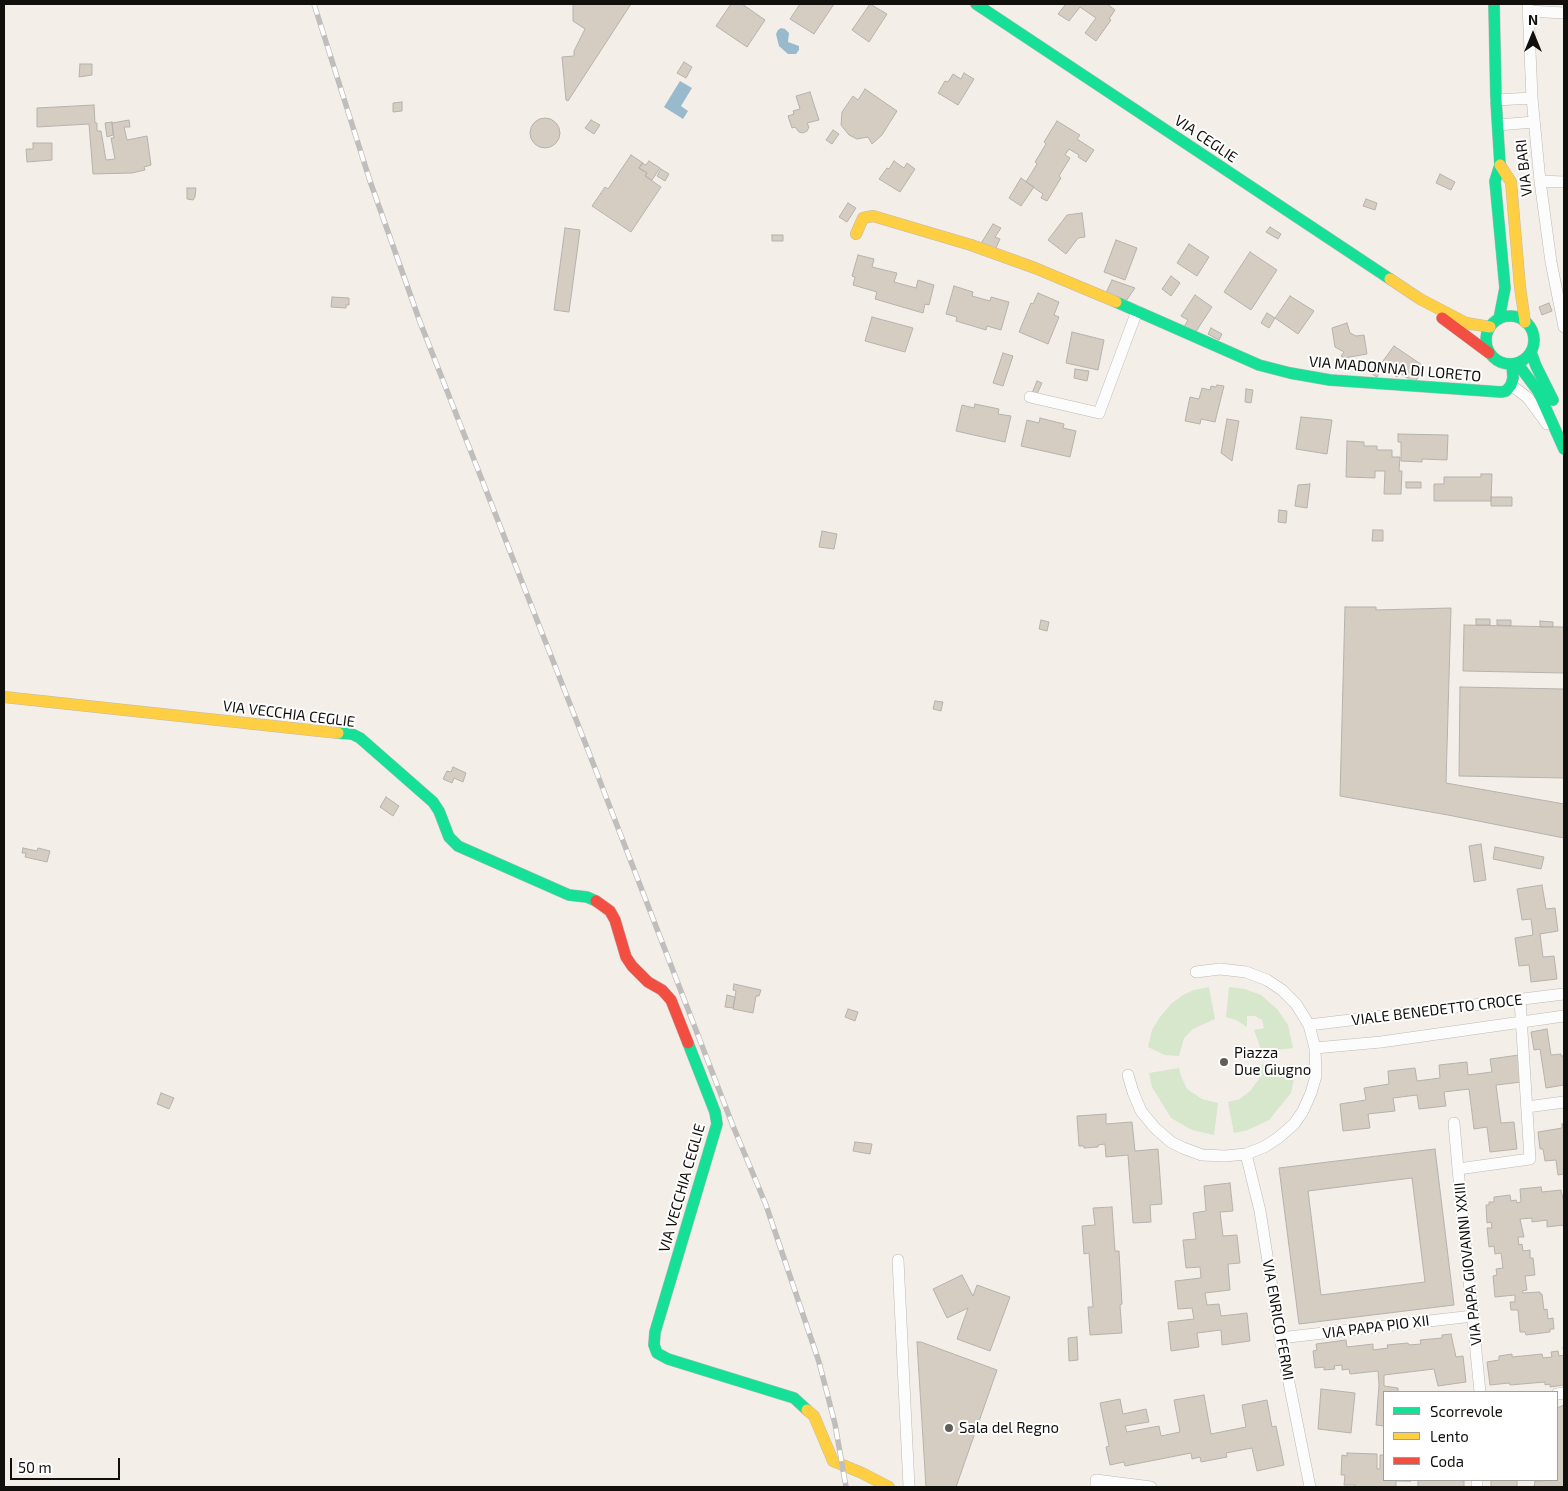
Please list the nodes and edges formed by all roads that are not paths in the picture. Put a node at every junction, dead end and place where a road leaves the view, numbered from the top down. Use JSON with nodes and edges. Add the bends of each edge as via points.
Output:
{"nodes":[{"id":1,"x":976,"y":4,"type":"edge"},
{"id":2,"x":1494,"y":4,"type":"edge"},
{"id":3,"x":1528,"y":7,"type":"edge"},
{"id":4,"x":1564,"y":13,"type":"edge"},
{"id":5,"x":1532,"y":98,"type":"junction"},
{"id":6,"x":1496,"y":100,"type":"junction"},
{"id":7,"x":1534,"y":122,"type":"junction"},
{"id":8,"x":1498,"y":125,"type":"junction"},
{"id":9,"x":1500,"y":165,"type":"junction"},
{"id":10,"x":1540,"y":181,"type":"junction"},
{"id":11,"x":1564,"y":182,"type":"edge"},
{"id":12,"x":856,"y":234,"type":"dead end"},
{"id":13,"x":1420,"y":298,"type":"junction"},
{"id":14,"x":1136,"y":311,"type":"junction"},
{"id":15,"x":1525,"y":322,"type":"junction"},
{"id":16,"x":1494,"y":323,"type":"junction"},
{"id":17,"x":1564,"y":327,"type":"edge"},
{"id":18,"x":1531,"y":352,"type":"junction"},
{"id":19,"x":1489,"y":353,"type":"junction"},
{"id":20,"x":1514,"y":364,"type":"junction"},
{"id":21,"x":1511,"y":385,"type":"junction"},
{"id":22,"x":1030,"y":397,"type":"dead end"},
{"id":23,"x":1564,"y":424,"type":"edge"},
{"id":24,"x":1564,"y":449,"type":"edge"},
{"id":25,"x":4,"y":697,"type":"edge"},
{"id":26,"x":1196,"y":972,"type":"dead end"},
{"id":27,"x":1564,"y":994,"type":"edge"},
{"id":28,"x":1520,"y":1000,"type":"junction"},
{"id":29,"x":1564,"y":1016,"type":"edge"},
{"id":30,"x":1522,"y":1022,"type":"junction"},
{"id":31,"x":1309,"y":1025,"type":"junction"},
{"id":32,"x":1316,"y":1048,"type":"junction"},
{"id":33,"x":1128,"y":1075,"type":"dead end"},
{"id":34,"x":1564,"y":1102,"type":"edge"},
{"id":35,"x":1527,"y":1108,"type":"junction"},
{"id":36,"x":1454,"y":1123,"type":"dead end"},
{"id":37,"x":1246,"y":1154,"type":"junction"},
{"id":38,"x":1458,"y":1169,"type":"junction"},
{"id":39,"x":898,"y":1260,"type":"dead end"},
{"id":40,"x":1473,"y":1316,"type":"junction"},
{"id":41,"x":1280,"y":1338,"type":"junction"},
{"id":42,"x":1480,"y":1391,"type":"edge"},
{"id":43,"x":889,"y":1487,"type":"edge"},
{"id":44,"x":909,"y":1487,"type":"edge"},
{"id":45,"x":1096,"y":1487,"type":"edge"},
{"id":46,"x":1151,"y":1487,"type":"edge"},
{"id":47,"x":1310,"y":1487,"type":"edge"}],
"edges":[{"from":1,"to":13,"type":"street","name":"VIA CEGLIE"},
{"from":2,"to":6,"type":"street","name":"VIA BARI"},
{"from":3,"to":4,"type":"street"},
{"from":3,"to":5,"type":"street","name":"VIA BARI"},
{"from":5,"to":6,"type":"street"},
{"from":5,"to":7,"type":"street","name":"VIA BARI"},
{"from":6,"to":8,"type":"street","name":"VIA BARI"},
{"from":7,"to":8,"type":"street"},
{"from":7,"to":10,"type":"street","name":"VIA BARI"},
{"from":8,"to":9,"type":"street","name":"VIA BARI"},
{"from":9,"to":15,"type":"street","name":"VIA BARI","via":[[1511,182]]},
{"from":9,"to":16,"type":"street","name":"VIA BARI","via":[[1495,181],[1505,288]]},
{"from":10,"to":11,"type":"street"},
{"from":10,"to":17,"type":"street","name":"VIA BARI"},
{"from":12,"to":14,"type":"street","name":"VIA MADONNA DI LORETO","via":[[863,218],[873,216],[1035,268]]},
{"from":13,"to":16,"type":"street","name":"VIA CEGLIE","via":[[1466,323]]},
{"from":13,"to":19,"type":"street","name":"VIA CEGLIE","via":[[1446,322]]},
{"from":14,"to":21,"type":"street","name":"VIA MADONNA DI LORETO","via":[[1229,354],[1290,373],[1330,380],[1493,392],[1506,391]]},
{"from":14,"to":22,"type":"street","via":[[1099,412]]},
{"from":15,"to":16,"type":"street","via":[[1512,317]]},
{"from":15,"to":18,"type":"street","via":[[1533,336]]},
{"from":16,"to":19,"type":"street","via":[[1486,340]]},
{"from":18,"to":20,"type":"street"},
{"from":18,"to":23,"type":"street"},
{"from":19,"to":20,"type":"street","via":[[1502,363]]},
{"from":20,"to":21,"type":"street"},
{"from":20,"to":24,"type":"street","via":[[1538,392]]},
{"from":21,"to":24,"type":"street","via":[[1528,398]]},
{"from":25,"to":43,"type":"street","name":"VIA VECCHIA CEGLIE","via":[[352,734],[433,802],[449,836],[458,846],[570,895],[587,897],[610,911],[632,966],[671,1000],[717,1124],[655,1332],[657,1353],[794,1398],[814,1416],[833,1461]]},
{"from":26,"to":31,"type":"street","via":[[1220,969],[1246,972],[1267,980],[1296,1004]]},
{"from":27,"to":28,"type":"street","name":"VIALE BENEDETTO CROCE"},
{"from":28,"to":30,"type":"street"},
{"from":28,"to":31,"type":"street","name":"VIALE BENEDETTO CROCE"},
{"from":29,"to":30,"type":"street","name":"VIALE BENEDETTO CROCE"},
{"from":30,"to":32,"type":"street","name":"VIALE BENEDETTO CROCE"},
{"from":30,"to":35,"type":"street"},
{"from":31,"to":32,"type":"street"},
{"from":32,"to":37,"type":"street","via":[[1316,1076],[1303,1111],[1278,1138]]},
{"from":33,"to":37,"type":"street","via":[[1141,1111],[1171,1142],[1202,1154]]},
{"from":34,"to":35,"type":"street"},
{"from":35,"to":38,"type":"street","name":"VIA PAPA GIOVANNI XXIII","via":[[1530,1159]]},
{"from":36,"to":38,"type":"street"},
{"from":37,"to":41,"type":"street","name":"VIA ENRICO FERMI","via":[[1260,1211]]},
{"from":38,"to":40,"type":"street","name":"VIA PAPA GIOVANNI XXIII"},
{"from":39,"to":44,"type":"street"},
{"from":40,"to":41,"type":"street","name":"VIA PAPA PIO XII"},
{"from":40,"to":42,"type":"street","name":"VIA PAPA GIOVANNI XXIII"},
{"from":41,"to":47,"type":"street","name":"VIA ENRICO FERMI"},
{"from":45,"to":46,"type":"street","via":[[1096,1480]]}]}
